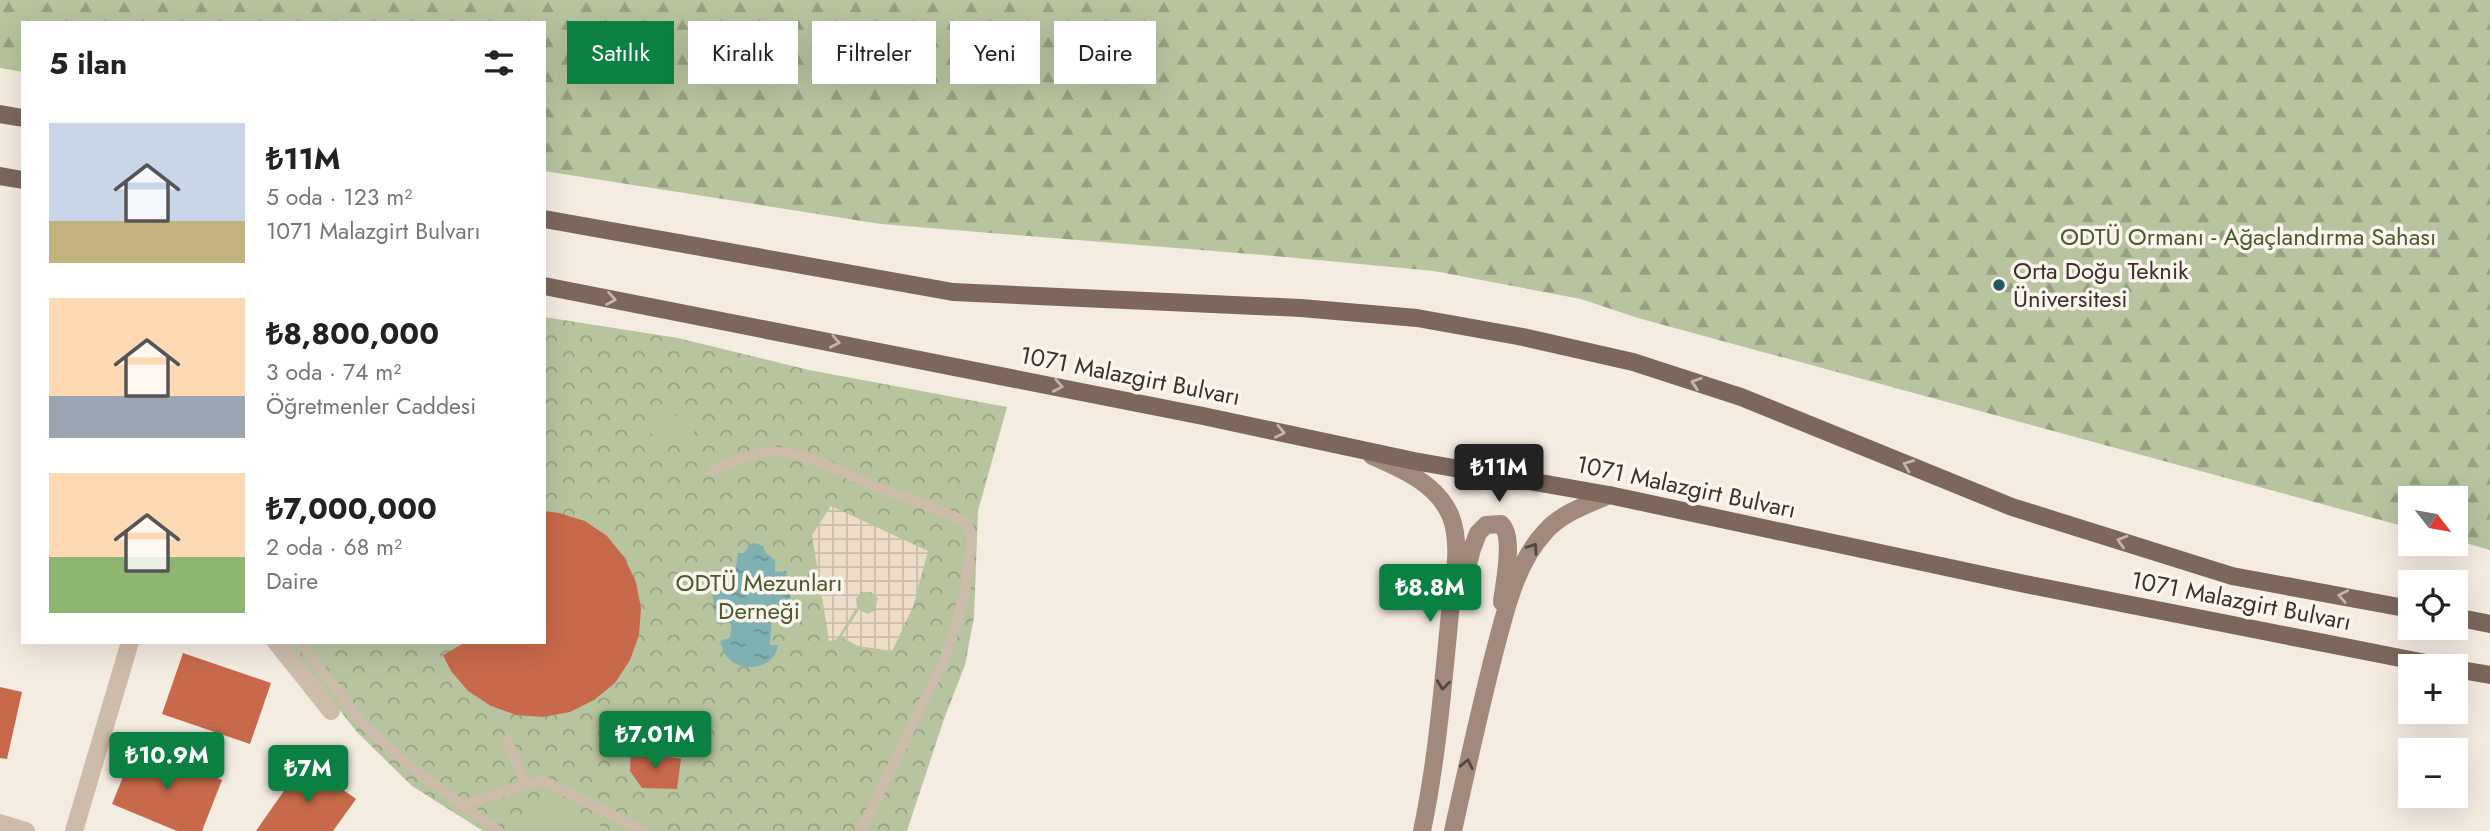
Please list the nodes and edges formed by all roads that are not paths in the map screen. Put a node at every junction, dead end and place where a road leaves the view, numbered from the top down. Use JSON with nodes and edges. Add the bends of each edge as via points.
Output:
{"nodes":[{"id":1,"x":0,"y":114,"type":"edge"},
{"id":2,"x":21,"y":118,"type":"edge"},
{"id":3,"x":0,"y":176,"type":"edge"},
{"id":4,"x":21,"y":180,"type":"edge"},
{"id":5,"x":546,"y":219,"type":"edge"},
{"id":6,"x":546,"y":286,"type":"edge"},
{"id":7,"x":1356,"y":449,"type":"junction"},
{"id":8,"x":713,"y":471,"type":"dead end"},
{"id":9,"x":1609,"y":495,"type":"junction"},
{"id":10,"x":2398,"y":607,"type":"edge"},
{"id":11,"x":2468,"y":620,"type":"edge"},
{"id":12,"x":2490,"y":624,"type":"edge"},
{"id":13,"x":1448,"y":640,"type":"junction"},
{"id":14,"x":129,"y":644,"type":"edge"},
{"id":15,"x":278,"y":644,"type":"edge"},
{"id":16,"x":302,"y":644,"type":"edge"},
{"id":17,"x":1496,"y":647,"type":"junction"},
{"id":18,"x":2398,"y":658,"type":"edge"},
{"id":19,"x":2468,"y":671,"type":"edge"},
{"id":20,"x":2490,"y":675,"type":"edge"},
{"id":21,"x":331,"y":711,"type":"dead end"},
{"id":22,"x":507,"y":740,"type":"dead end"},
{"id":23,"x":526,"y":785,"type":"junction"},
{"id":24,"x":462,"y":805,"type":"junction"},
{"id":25,"x":0,"y":823,"type":"edge"},
{"id":26,"x":26,"y":831,"type":"edge"},
{"id":27,"x":74,"y":831,"type":"edge"},
{"id":28,"x":499,"y":831,"type":"edge"},
{"id":29,"x":644,"y":831,"type":"edge"},
{"id":30,"x":861,"y":831,"type":"edge"},
{"id":31,"x":1422,"y":831,"type":"edge"},
{"id":32,"x":1453,"y":831,"type":"edge"}],
"edges":[{"from":1,"to":2,"type":"main road"},
{"from":3,"to":4,"type":"main road"},
{"from":10,"to":5,"type":"main road","name":"1071 Malazgirt Bulvarı","one_way":true,"via":[[2232,576],[2012,507],[1741,397],[1633,362],[1523,337],[1417,318],[1301,308],[953,292]]},
{"from":6,"to":7,"type":"main road","name":"1071 Malazgirt Bulvarı","one_way":true},
{"from":7,"to":9,"type":"main road","name":"1071 Malazgirt Bulvarı"},
{"from":7,"to":13,"type":"main road","via":[[1409,472],[1451,515],[1456,558]]},
{"from":8,"to":30,"type":"lane","via":[[771,452],[807,458],[942,509],[967,523],[972,537],[965,592],[948,651]]},
{"from":17,"to":9,"type":"main road","one_way":true,"via":[[1526,558],[1545,531],[1564,515]]},
{"from":9,"to":18,"type":"main road","name":"1071 Malazgirt Bulvarı"},
{"from":11,"to":12,"type":"main road"},
{"from":13,"to":17,"type":"main road","via":[[1478,533],[1486,525],[1501,524],[1508,542]]},
{"from":13,"to":31,"type":"main road","one_way":true},
{"from":14,"to":27,"type":"street"},
{"from":15,"to":21,"type":"street"},
{"from":16,"to":24,"type":"lane","via":[[364,725]]},
{"from":32,"to":17,"type":"main road","one_way":true},
{"from":19,"to":20,"type":"main road"},
{"from":22,"to":23,"type":"lane"},
{"from":23,"to":24,"type":"lane"},
{"from":23,"to":29,"type":"lane","via":[[542,780]]},
{"from":24,"to":28,"type":"lane"},
{"from":25,"to":26,"type":"street"}]}
